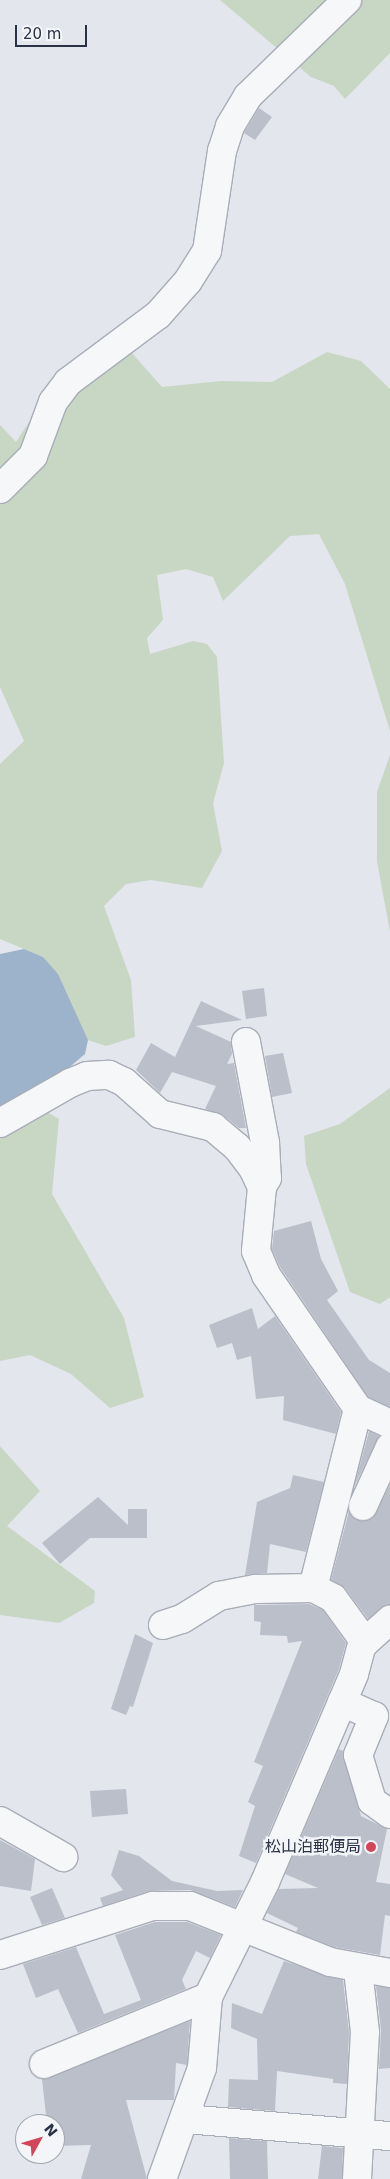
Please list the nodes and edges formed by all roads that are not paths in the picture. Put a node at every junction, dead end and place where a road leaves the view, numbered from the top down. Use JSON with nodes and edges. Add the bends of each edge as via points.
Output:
{"nodes":[{"id":1,"x":347,"y":0,"type":"edge"},
{"id":2,"x":0,"y":489,"type":"edge"},
{"id":3,"x":246,"y":1042,"type":"dead end"},
{"id":4,"x":0,"y":1123,"type":"edge"},
{"id":5,"x":262,"y":1187,"type":"junction"},
{"id":6,"x":358,"y":1409,"type":"junction"},
{"id":7,"x":390,"y":1424,"type":"edge"},
{"id":8,"x":390,"y":1447,"type":"edge"},
{"id":9,"x":363,"y":1506,"type":"dead end"},
{"id":10,"x":313,"y":1588,"type":"junction"},
{"id":11,"x":390,"y":1620,"type":"edge"},
{"id":12,"x":163,"y":1625,"type":"dead end"},
{"id":13,"x":365,"y":1642,"type":"junction"},
{"id":14,"x":342,"y":1702,"type":"junction"},
{"id":15,"x":390,"y":1814,"type":"edge"},
{"id":16,"x":0,"y":1821,"type":"edge"},
{"id":17,"x":63,"y":1857,"type":"dead end"},
{"id":18,"x":244,"y":1927,"type":"junction"},
{"id":19,"x":0,"y":1954,"type":"edge"},
{"id":20,"x":358,"y":1970,"type":"junction"},
{"id":21,"x":390,"y":1973,"type":"edge"},
{"id":22,"x":208,"y":1997,"type":"junction"},
{"id":23,"x":44,"y":2064,"type":"dead end"},
{"id":24,"x":186,"y":2119,"type":"junction"},
{"id":25,"x":359,"y":2132,"type":"junction"},
{"id":26,"x":390,"y":2136,"type":"edge"},
{"id":27,"x":162,"y":2179,"type":"edge"},
{"id":28,"x":357,"y":2179,"type":"edge"}],
"edges":[{"from":1,"to":2,"type":"street","via":[[248,96],[230,126],[222,151],[207,251],[188,281],[158,315],[68,382],[53,402],[33,456]]},
{"from":3,"to":5,"type":"street","via":[[265,1143],[267,1178]]},
{"from":4,"to":5,"type":"street","via":[[70,1083],[87,1076],[109,1075],[124,1082],[160,1114],[188,1118],[212,1127],[237,1147]]},
{"from":5,"to":6,"type":"street","via":[[256,1252],[266,1275]]},
{"from":6,"to":7,"type":"street"},
{"from":6,"to":10,"type":"street"},
{"from":8,"to":9,"type":"street"},
{"from":10,"to":12,"type":"street","via":[[256,1589],[219,1596],[182,1619]]},
{"from":10,"to":13,"type":"street","via":[[333,1598]]},
{"from":11,"to":13,"type":"street"},
{"from":13,"to":14,"type":"street"},
{"from":14,"to":15,"type":"street","via":[[374,1716],[358,1755],[372,1801]]},
{"from":14,"to":18,"type":"street"},
{"from":16,"to":17,"type":"street"},
{"from":18,"to":19,"type":"street","via":[[190,1906],[153,1906]]},
{"from":18,"to":20,"type":"street"},
{"from":18,"to":22,"type":"street"},
{"from":20,"to":21,"type":"street"},
{"from":20,"to":25,"type":"street","via":[[364,2032]]},
{"from":22,"to":23,"type":"street"},
{"from":22,"to":24,"type":"street","via":[[202,2068]]},
{"from":24,"to":25,"type":"street"},
{"from":24,"to":27,"type":"street"},
{"from":25,"to":26,"type":"street"},
{"from":25,"to":28,"type":"street"}]}
